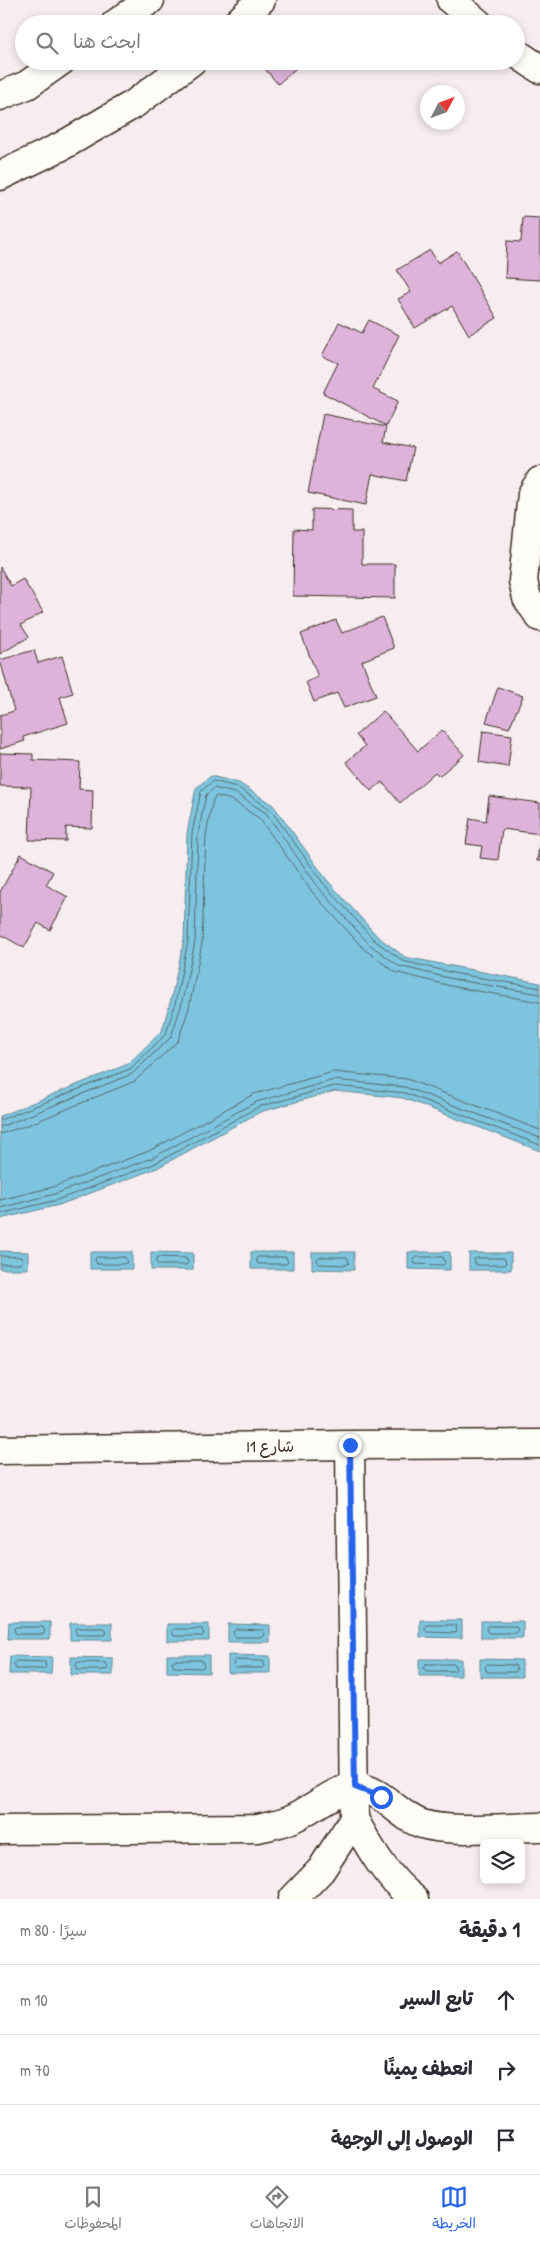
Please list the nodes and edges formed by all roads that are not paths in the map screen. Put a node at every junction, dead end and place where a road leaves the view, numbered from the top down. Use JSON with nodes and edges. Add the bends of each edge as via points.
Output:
{"nodes":[{"id":1,"x":150,"y":0,"type":"edge"},
{"id":2,"x":261,"y":0,"type":"edge"},
{"id":3,"x":451,"y":0,"type":"edge"},
{"id":4,"x":479,"y":14,"type":"edge"},
{"id":5,"x":128,"y":15,"type":"edge"},
{"id":6,"x":245,"y":15,"type":"edge"},
{"id":7,"x":525,"y":59,"type":"edge"},
{"id":8,"x":540,"y":69,"type":"edge"},
{"id":9,"x":48,"y":70,"type":"edge"},
{"id":10,"x":180,"y":70,"type":"edge"},
{"id":11,"x":0,"y":96,"type":"edge"},
{"id":12,"x":0,"y":176,"type":"edge"},
{"id":13,"x":540,"y":481,"type":"edge"},
{"id":14,"x":540,"y":618,"type":"edge"},
{"id":15,"x":540,"y":1444,"type":"edge"},
{"id":16,"x":350,"y":1445,"type":"junction"},
{"id":17,"x":0,"y":1450,"type":"edge"},
{"id":18,"x":355,"y":1787,"type":"junction"},
{"id":19,"x":354,"y":1819,"type":"junction"},
{"id":20,"x":540,"y":1827,"type":"edge"},
{"id":21,"x":0,"y":1830,"type":"edge"},
{"id":22,"x":293,"y":1899,"type":"edge"},
{"id":23,"x":414,"y":1899,"type":"edge"}],
"edges":[{"from":1,"to":5,"type":"street"},
{"from":2,"to":6,"type":"street"},
{"from":3,"to":4,"type":"street"},
{"from":7,"to":8,"type":"street"},
{"from":9,"to":11,"type":"street","via":[[27,85]]},
{"from":10,"to":12,"type":"street","via":[[134,104],[62,146]]},
{"from":13,"to":14,"type":"street","via":[[532,494],[523,581],[527,598]]},
{"from":15,"to":16,"type":"street","name":"I1 شارع"},
{"from":16,"to":17,"type":"street","name":"I1 شارع"},
{"from":16,"to":18,"type":"street"},
{"from":18,"to":19,"type":"street"},
{"from":18,"to":20,"type":"street","via":[[381,1797],[423,1824]]},
{"from":18,"to":21,"type":"street","via":[[341,1790],[290,1820],[258,1828]]},
{"from":19,"to":22,"type":"street","via":[[321,1870]]},
{"from":19,"to":23,"type":"street","via":[[388,1874]]}]}
